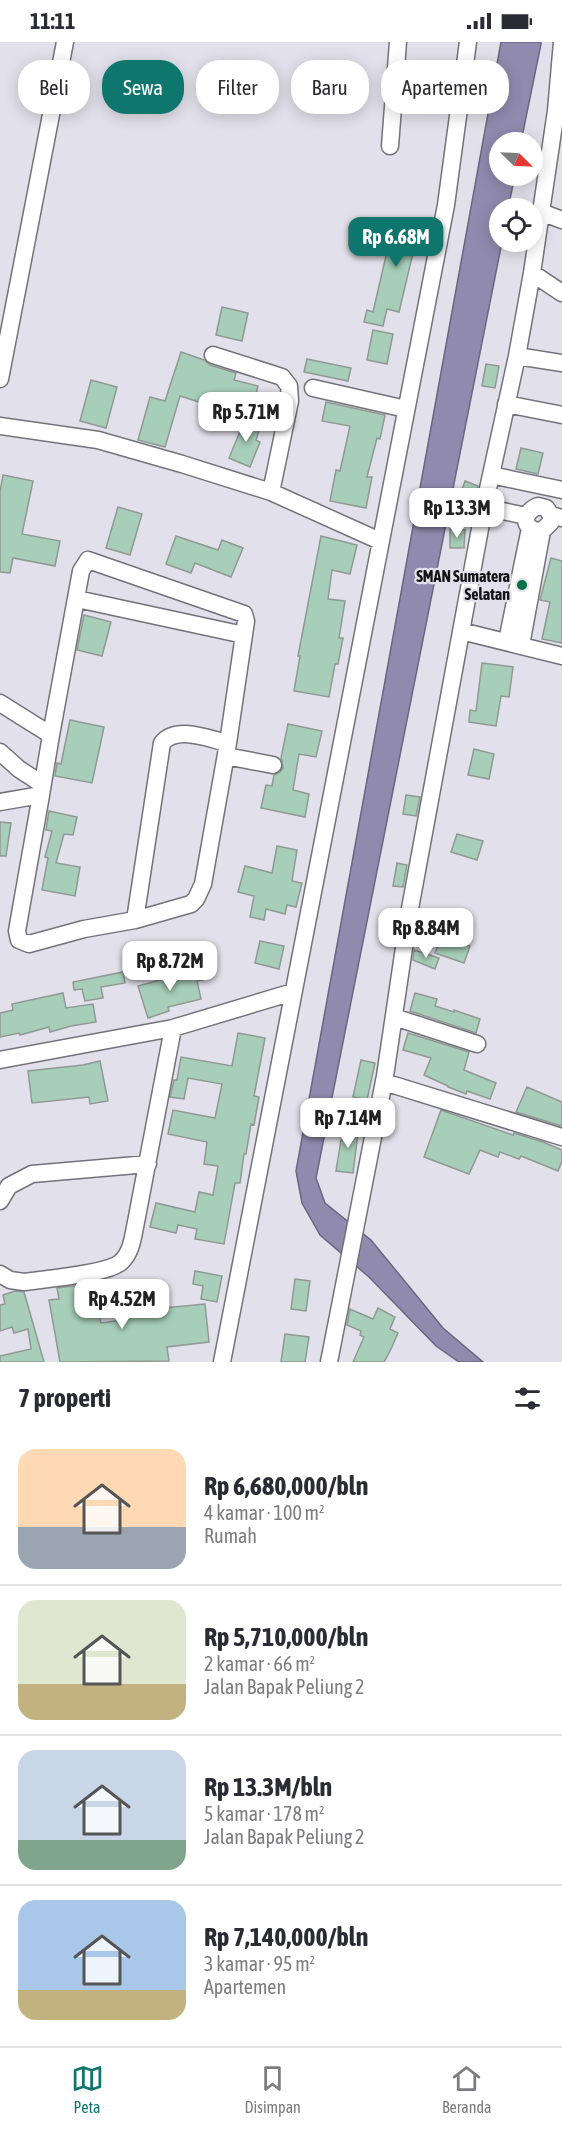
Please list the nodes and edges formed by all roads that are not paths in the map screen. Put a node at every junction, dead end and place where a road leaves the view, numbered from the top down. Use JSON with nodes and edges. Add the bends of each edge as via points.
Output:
{"nodes":[{"id":1,"x":65,"y":42,"type":"edge"},
{"id":2,"x":398,"y":42,"type":"edge"},
{"id":3,"x":468,"y":42,"type":"edge"},
{"id":4,"x":562,"y":42,"type":"edge"},
{"id":5,"x":390,"y":146,"type":"dead end"},
{"id":6,"x":543,"y":199,"type":"edge"},
{"id":7,"x":543,"y":213,"type":"edge"},
{"id":8,"x":562,"y":220,"type":"edge"},
{"id":9,"x":535,"y":252,"type":"edge"},
{"id":10,"x":532,"y":273,"type":"junction"},
{"id":11,"x":562,"y":293,"type":"edge"},
{"id":12,"x":213,"y":355,"type":"dead end"},
{"id":13,"x":517,"y":356,"type":"junction"},
{"id":14,"x":562,"y":363,"type":"edge"},
{"id":15,"x":0,"y":379,"type":"edge"},
{"id":16,"x":313,"y":388,"type":"dead end"},
{"id":17,"x":506,"y":404,"type":"junction"},
{"id":18,"x":406,"y":409,"type":"junction"},
{"id":19,"x":562,"y":415,"type":"edge"},
{"id":20,"x":0,"y":426,"type":"edge"},
{"id":21,"x":490,"y":475,"type":"junction"},
{"id":22,"x":562,"y":490,"type":"edge"},
{"id":23,"x":271,"y":492,"type":"junction"},
{"id":24,"x":484,"y":507,"type":"junction"},
{"id":25,"x":556,"y":517,"type":"edge"},
{"id":26,"x":533,"y":525,"type":"junction"},
{"id":27,"x":380,"y":542,"type":"junction"},
{"id":28,"x":77,"y":599,"type":"junction"},
{"id":29,"x":461,"y":631,"type":"junction"},
{"id":30,"x":244,"y":635,"type":"junction"},
{"id":31,"x":514,"y":643,"type":"junction"},
{"id":32,"x":562,"y":656,"type":"edge"},
{"id":33,"x":0,"y":703,"type":"edge"},
{"id":34,"x":51,"y":735,"type":"junction"},
{"id":35,"x":227,"y":749,"type":"junction"},
{"id":36,"x":0,"y":752,"type":"edge"},
{"id":37,"x":273,"y":765,"type":"dead end"},
{"id":38,"x":42,"y":789,"type":"junction"},
{"id":39,"x":0,"y":802,"type":"edge"},
{"id":40,"x":135,"y":920,"type":"junction"},
{"id":41,"x":293,"y":992,"type":"junction"},
{"id":42,"x":394,"y":1017,"type":"junction"},
{"id":43,"x":173,"y":1028,"type":"junction"},
{"id":44,"x":477,"y":1044,"type":"dead end"},
{"id":45,"x":0,"y":1060,"type":"edge"},
{"id":46,"x":384,"y":1082,"type":"junction"},
{"id":47,"x":562,"y":1137,"type":"edge"},
{"id":48,"x":148,"y":1164,"type":"junction"},
{"id":49,"x":0,"y":1201,"type":"edge"},
{"id":50,"x":0,"y":1274,"type":"edge"},
{"id":51,"x":222,"y":1362,"type":"edge"},
{"id":52,"x":329,"y":1362,"type":"edge"}],
"edges":[{"from":1,"to":15,"type":"street"},
{"from":2,"to":5,"type":"street"},
{"from":3,"to":18,"type":"street","via":[[446,205]]},
{"from":4,"to":6,"type":"street"},
{"from":7,"to":8,"type":"street"},
{"from":9,"to":10,"type":"street"},
{"from":10,"to":11,"type":"street"},
{"from":10,"to":13,"type":"street"},
{"from":12,"to":23,"type":"street","via":[[282,377],[289,386],[290,400]]},
{"from":13,"to":14,"type":"street"},
{"from":13,"to":17,"type":"street"},
{"from":16,"to":18,"type":"street"},
{"from":17,"to":19,"type":"street"},
{"from":17,"to":21,"type":"street"},
{"from":18,"to":27,"type":"street"},
{"from":20,"to":23,"type":"street","via":[[98,440]]},
{"from":21,"to":22,"type":"street"},
{"from":21,"to":24,"type":"street"},
{"from":23,"to":27,"type":"street"},
{"from":24,"to":26,"type":"street"},
{"from":24,"to":29,"type":"street"},
{"from":25,"to":26,"type":"street","via":[[548,527]]},
{"from":26,"to":31,"type":"street"},
{"from":27,"to":41,"type":"street"},
{"from":28,"to":30,"type":"street"},
{"from":28,"to":30,"type":"street","via":[[81,571],[92,560],[240,611],[246,618]]},
{"from":28,"to":34,"type":"street"},
{"from":29,"to":31,"type":"street"},
{"from":29,"to":42,"type":"street"},
{"from":30,"to":35,"type":"street"},
{"from":31,"to":32,"type":"street"},
{"from":33,"to":34,"type":"street"},
{"from":34,"to":38,"type":"street"},
{"from":35,"to":37,"type":"street"},
{"from":35,"to":40,"type":"street","via":[[200,891],[191,904]]},
{"from":35,"to":40,"type":"street","via":[[180,733],[162,743]]},
{"from":36,"to":38,"type":"street"},
{"from":38,"to":39,"type":"street"},
{"from":38,"to":40,"type":"street","via":[[17,931],[19,940],[29,944]]},
{"from":41,"to":43,"type":"street"},
{"from":41,"to":51,"type":"street"},
{"from":42,"to":44,"type":"street"},
{"from":42,"to":46,"type":"street"},
{"from":43,"to":45,"type":"street"},
{"from":43,"to":48,"type":"street"},
{"from":46,"to":47,"type":"street"},
{"from":46,"to":52,"type":"street"},
{"from":48,"to":49,"type":"street","via":[[32,1174],[9,1186]]},
{"from":48,"to":50,"type":"street","via":[[131,1247],[120,1262],[106,1269],[24,1282]]}]}
